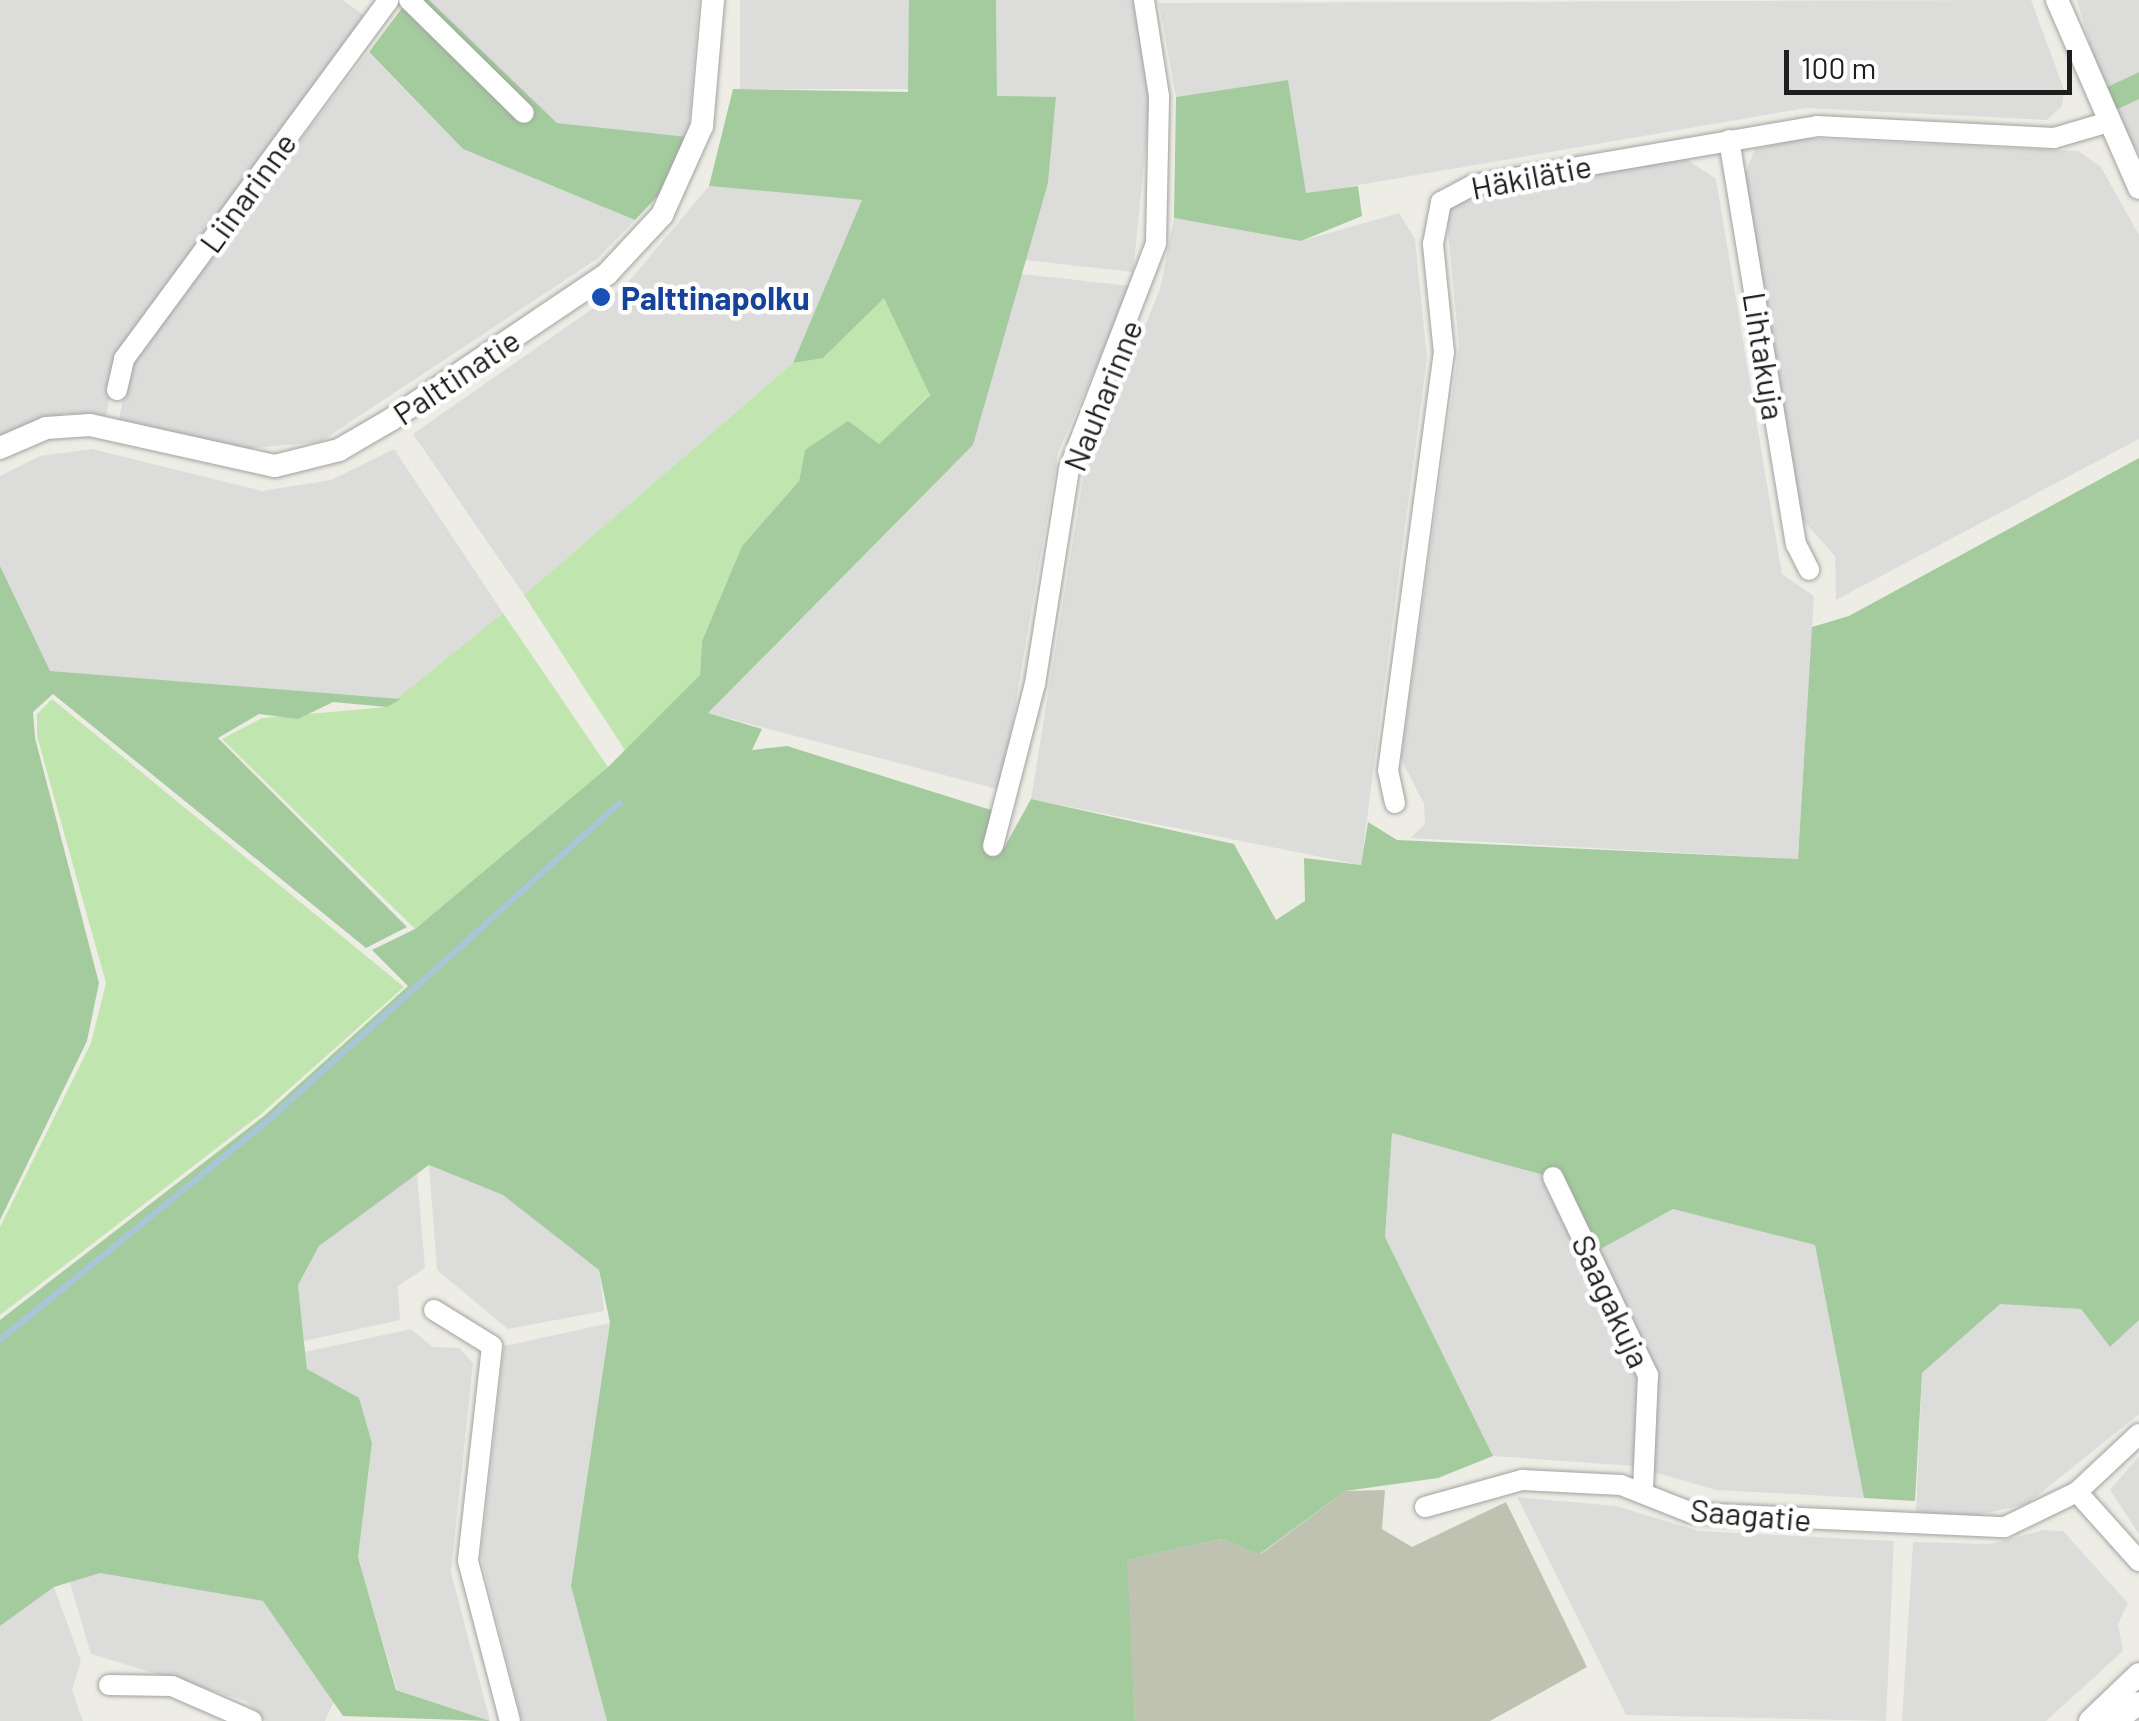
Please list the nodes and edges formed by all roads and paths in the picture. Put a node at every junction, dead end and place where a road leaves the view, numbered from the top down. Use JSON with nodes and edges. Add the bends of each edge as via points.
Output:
{"nodes":[{"id":1,"x":390,"y":0,"type":"edge"},
{"id":2,"x":408,"y":0,"type":"edge"},
{"id":3,"x":713,"y":0,"type":"edge"},
{"id":4,"x":1144,"y":0,"type":"edge"},
{"id":5,"x":2057,"y":0,"type":"edge"},
{"id":6,"x":524,"y":113,"type":"dead end"},
{"id":7,"x":2105,"y":123,"type":"junction"},
{"id":8,"x":1729,"y":140,"type":"junction"},
{"id":9,"x":2139,"y":188,"type":"edge"},
{"id":10,"x":116,"y":390,"type":"dead end"},
{"id":11,"x":0,"y":448,"type":"edge"},
{"id":12,"x":1809,"y":570,"type":"dead end"},
{"id":13,"x":1394,"y":803,"type":"dead end"},
{"id":14,"x":993,"y":846,"type":"dead end"},
{"id":15,"x":1553,"y":1176,"type":"dead end"},
{"id":16,"x":434,"y":1310,"type":"dead end"},
{"id":17,"x":2139,"y":1434,"type":"edge"},
{"id":18,"x":1642,"y":1491,"type":"junction"},
{"id":19,"x":2077,"y":1492,"type":"junction"},
{"id":20,"x":1425,"y":1507,"type":"dead end"},
{"id":21,"x":2139,"y":1561,"type":"edge"},
{"id":22,"x":2139,"y":1674,"type":"edge"},
{"id":23,"x":108,"y":1685,"type":"dead end"},
{"id":24,"x":2139,"y":1703,"type":"edge"},
{"id":25,"x":252,"y":1721,"type":"edge"},
{"id":26,"x":510,"y":1721,"type":"edge"},
{"id":27,"x":2090,"y":1721,"type":"edge"},
{"id":28,"x":2116,"y":1721,"type":"edge"}],
"edges":[{"from":1,"to":10,"type":"street","name":"Liinarinne","via":[[124,359]]},
{"from":2,"to":6,"type":"street"},
{"from":3,"to":11,"type":"street","name":"Palttinatie","via":[[702,126],[662,215],[607,274],[392,419],[339,450],[275,466],[90,425],[46,428]]},
{"from":4,"to":14,"type":"street","name":"Nauharinne","via":[[1159,96],[1156,243],[1069,469],[1035,684]]},
{"from":5,"to":7,"type":"street"},
{"from":7,"to":8,"type":"street","name":"Häkilätie","via":[[2054,138],[1818,126]]},
{"from":7,"to":9,"type":"street"},
{"from":8,"to":12,"type":"street","name":"Lihtakuja","via":[[1796,544]]},
{"from":8,"to":13,"type":"street","name":"Häkilätie","via":[[1473,185],[1441,202],[1433,244],[1444,353],[1388,771]]},
{"from":15,"to":18,"type":"street","name":"Saagakuja","via":[[1648,1375]]},
{"from":16,"to":26,"type":"street","via":[[492,1346],[468,1561]]},
{"from":17,"to":19,"type":"street","name":"Saagatie"},
{"from":18,"to":19,"type":"street","name":"Saagatie","via":[[1692,1513],[1976,1528],[2034,1518]]},
{"from":18,"to":20,"type":"street","name":"Saagatie","via":[[1522,1480]]},
{"from":19,"to":21,"type":"street"},
{"from":22,"to":27,"type":"street"},
{"from":23,"to":25,"type":"street","via":[[172,1686]]},
{"from":24,"to":28,"type":"street"}]}
